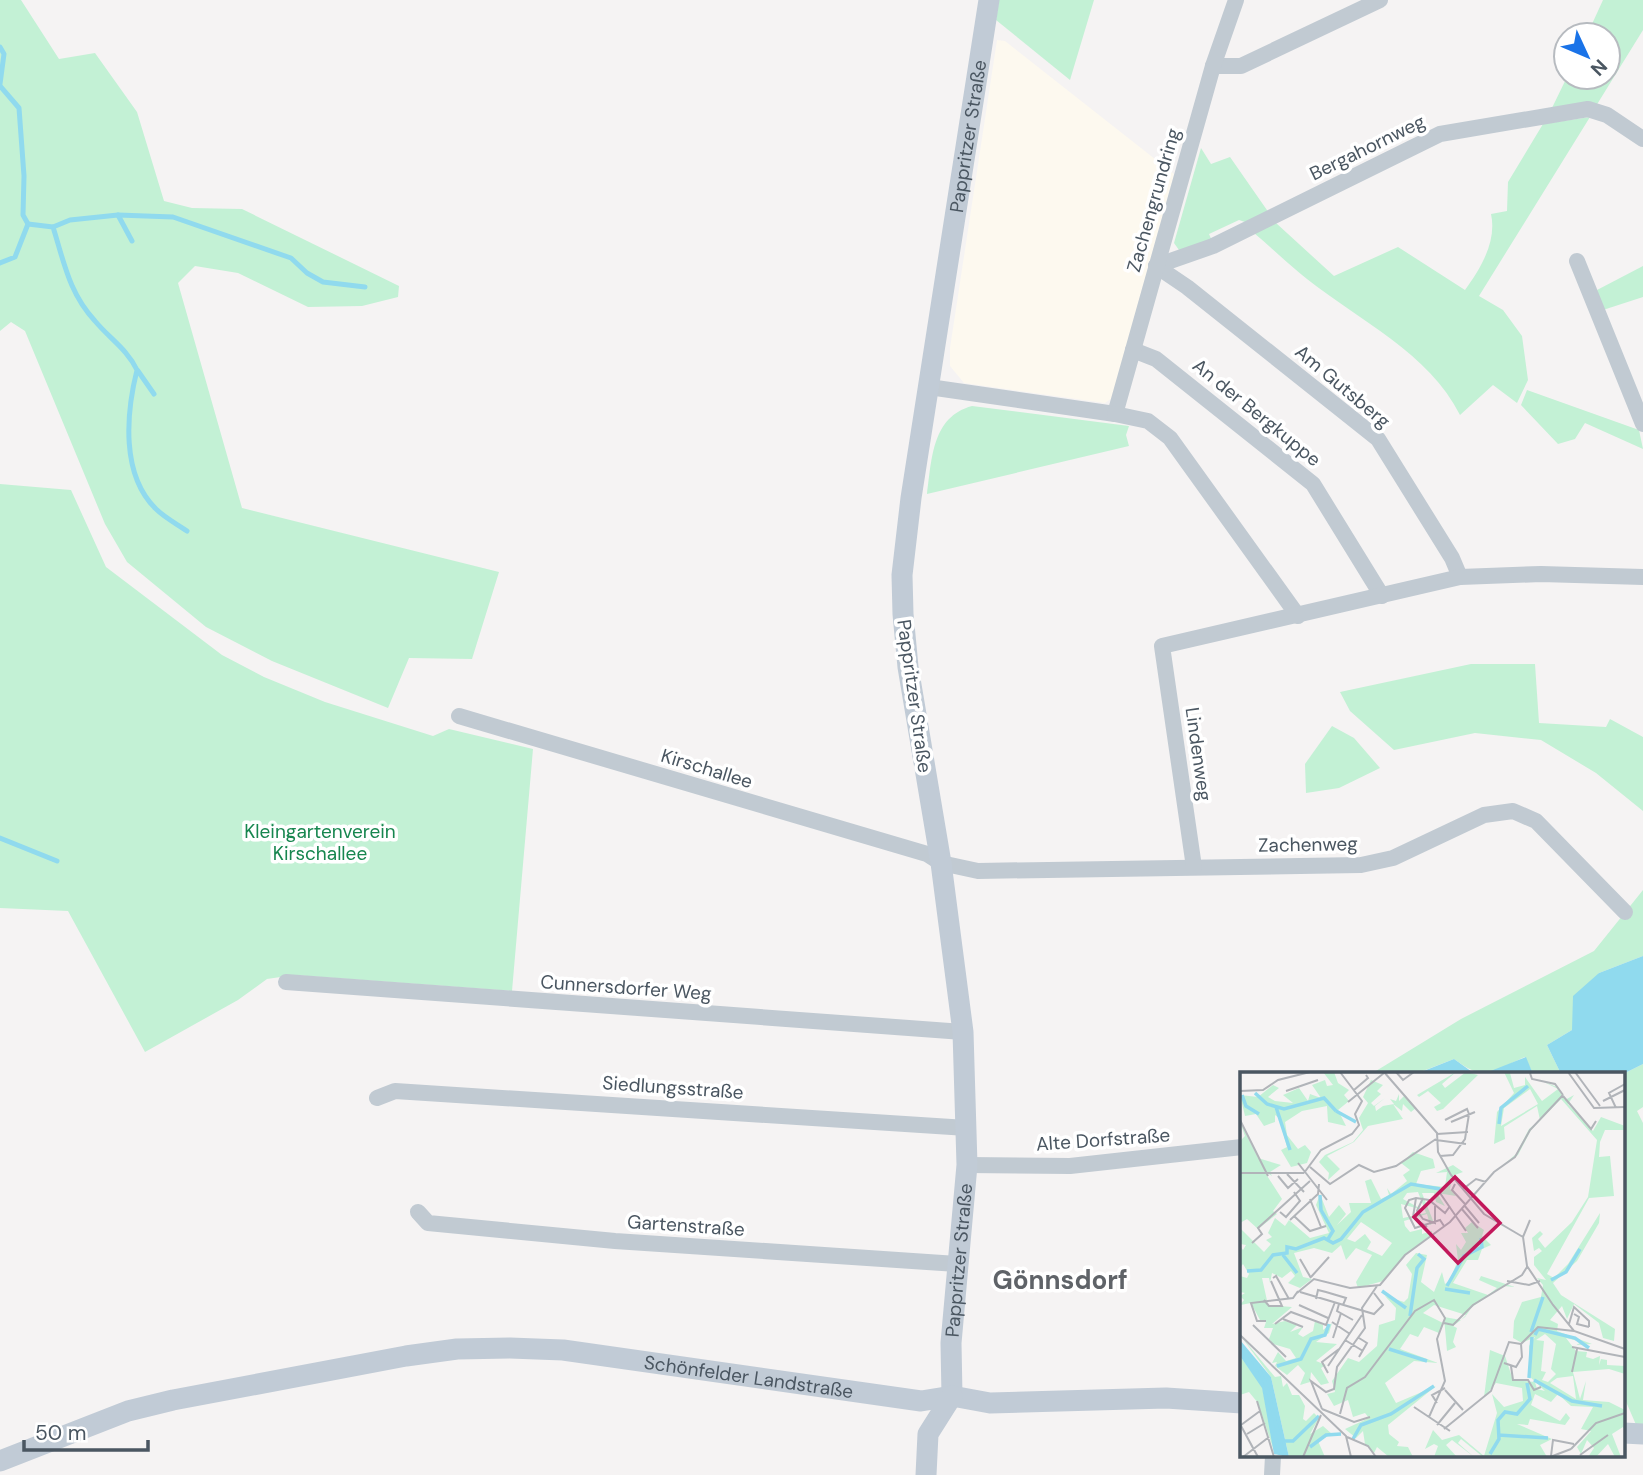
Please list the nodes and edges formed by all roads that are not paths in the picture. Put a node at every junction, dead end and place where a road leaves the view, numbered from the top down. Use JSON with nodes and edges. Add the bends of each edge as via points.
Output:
{"nodes":[{"id":1,"x":989,"y":0,"type":"edge"},
{"id":2,"x":1236,"y":0,"type":"edge"},
{"id":3,"x":1380,"y":0,"type":"edge"},
{"id":4,"x":1213,"y":66,"type":"junction"},
{"id":5,"x":1643,"y":139,"type":"edge"},
{"id":6,"x":1577,"y":261,"type":"dead end"},
{"id":7,"x":1156,"y":266,"type":"junction"},
{"id":8,"x":1133,"y":351,"type":"junction"},
{"id":9,"x":929,"y":387,"type":"junction"},
{"id":10,"x":1115,"y":414,"type":"junction"},
{"id":11,"x":1643,"y":424,"type":"edge"},
{"id":12,"x":1460,"y":577,"type":"junction"},
{"id":13,"x":1643,"y":577,"type":"edge"},
{"id":14,"x":1382,"y":596,"type":"junction"},
{"id":15,"x":1298,"y":616,"type":"junction"},
{"id":16,"x":458,"y":716,"type":"dead end"},
{"id":17,"x":941,"y":863,"type":"junction"},
{"id":18,"x":1195,"y":867,"type":"junction"},
{"id":19,"x":1625,"y":912,"type":"dead end"},
{"id":20,"x":286,"y":982,"type":"dead end"},
{"id":21,"x":963,"y":1032,"type":"junction"},
{"id":22,"x":377,"y":1098,"type":"dead end"},
{"id":23,"x":967,"y":1128,"type":"junction"},
{"id":24,"x":1240,"y":1147,"type":"edge"},
{"id":25,"x":967,"y":1165,"type":"junction"},
{"id":26,"x":418,"y":1212,"type":"dead end"},
{"id":27,"x":957,"y":1264,"type":"junction"},
{"id":28,"x":952,"y":1396,"type":"junction"},
{"id":29,"x":1240,"y":1403,"type":"edge"},
{"id":30,"x":0,"y":1461,"type":"edge"},
{"id":31,"x":926,"y":1475,"type":"edge"}],
"edges":[{"from":1,"to":9,"type":"street","name":"Pappritzer Straße"},
{"from":2,"to":4,"type":"street","name":"Zachengrundring"},
{"from":3,"to":4,"type":"street","via":[[1241,66]]},
{"from":4,"to":7,"type":"street","name":"Zachengrundring"},
{"from":5,"to":7,"type":"street","name":"Bergahornweg","via":[[1588,109],[1440,134],[1213,246]]},
{"from":6,"to":11,"type":"street"},
{"from":7,"to":8,"type":"street","name":"Zachengrundring"},
{"from":7,"to":12,"type":"street","name":"Am Gutsberg","via":[[1378,439]]},
{"from":8,"to":10,"type":"street","name":"Zachengrundring"},
{"from":8,"to":14,"type":"street","name":"An der Bergkuppe","via":[[1156,359],[1314,484]]},
{"from":9,"to":10,"type":"street"},
{"from":9,"to":17,"type":"street","name":"Pappritzer Straße","via":[[902,575],[908,667]]},
{"from":10,"to":15,"type":"street","via":[[1149,421],[1170,438]]},
{"from":12,"to":13,"type":"street"},
{"from":12,"to":14,"type":"street"},
{"from":14,"to":15,"type":"street"},
{"from":15,"to":18,"type":"street","name":"Lindenweg","via":[[1162,646]]},
{"from":16,"to":17,"type":"street","name":"Kirschallee","via":[[927,855]]},
{"from":17,"to":18,"type":"street","name":"Zachenweg","via":[[1006,872]]},
{"from":17,"to":21,"type":"street","name":"Pappritzer Straße"},
{"from":18,"to":19,"type":"street","name":"Zachenweg","via":[[1361,864],[1393,858],[1485,815],[1513,811],[1536,821]]},
{"from":20,"to":21,"type":"street","name":"Cunnersdorfer Weg"},
{"from":21,"to":23,"type":"street","name":"Pappritzer Straße"},
{"from":22,"to":23,"type":"street","name":"Siedlungsstraße","via":[[395,1091]]},
{"from":23,"to":25,"type":"street","name":"Pappritzer Straße"},
{"from":24,"to":25,"type":"street","name":"Alte Dorfstraße","via":[[1070,1166]]},
{"from":25,"to":27,"type":"street","name":"Pappritzer Straße"},
{"from":26,"to":27,"type":"street","name":"Gartenstraße","via":[[428,1223]]},
{"from":27,"to":28,"type":"street","name":"Pappritzer Straße"},
{"from":28,"to":29,"type":"street","name":"Schönfelder Landstraße","via":[[990,1404],[1166,1398]]},
{"from":28,"to":30,"type":"street","name":"Schönfelder Landstraße","via":[[922,1401],[563,1350],[457,1349],[257,1383],[128,1411]]},
{"from":28,"to":31,"type":"street","via":[[928,1434]]}]}
